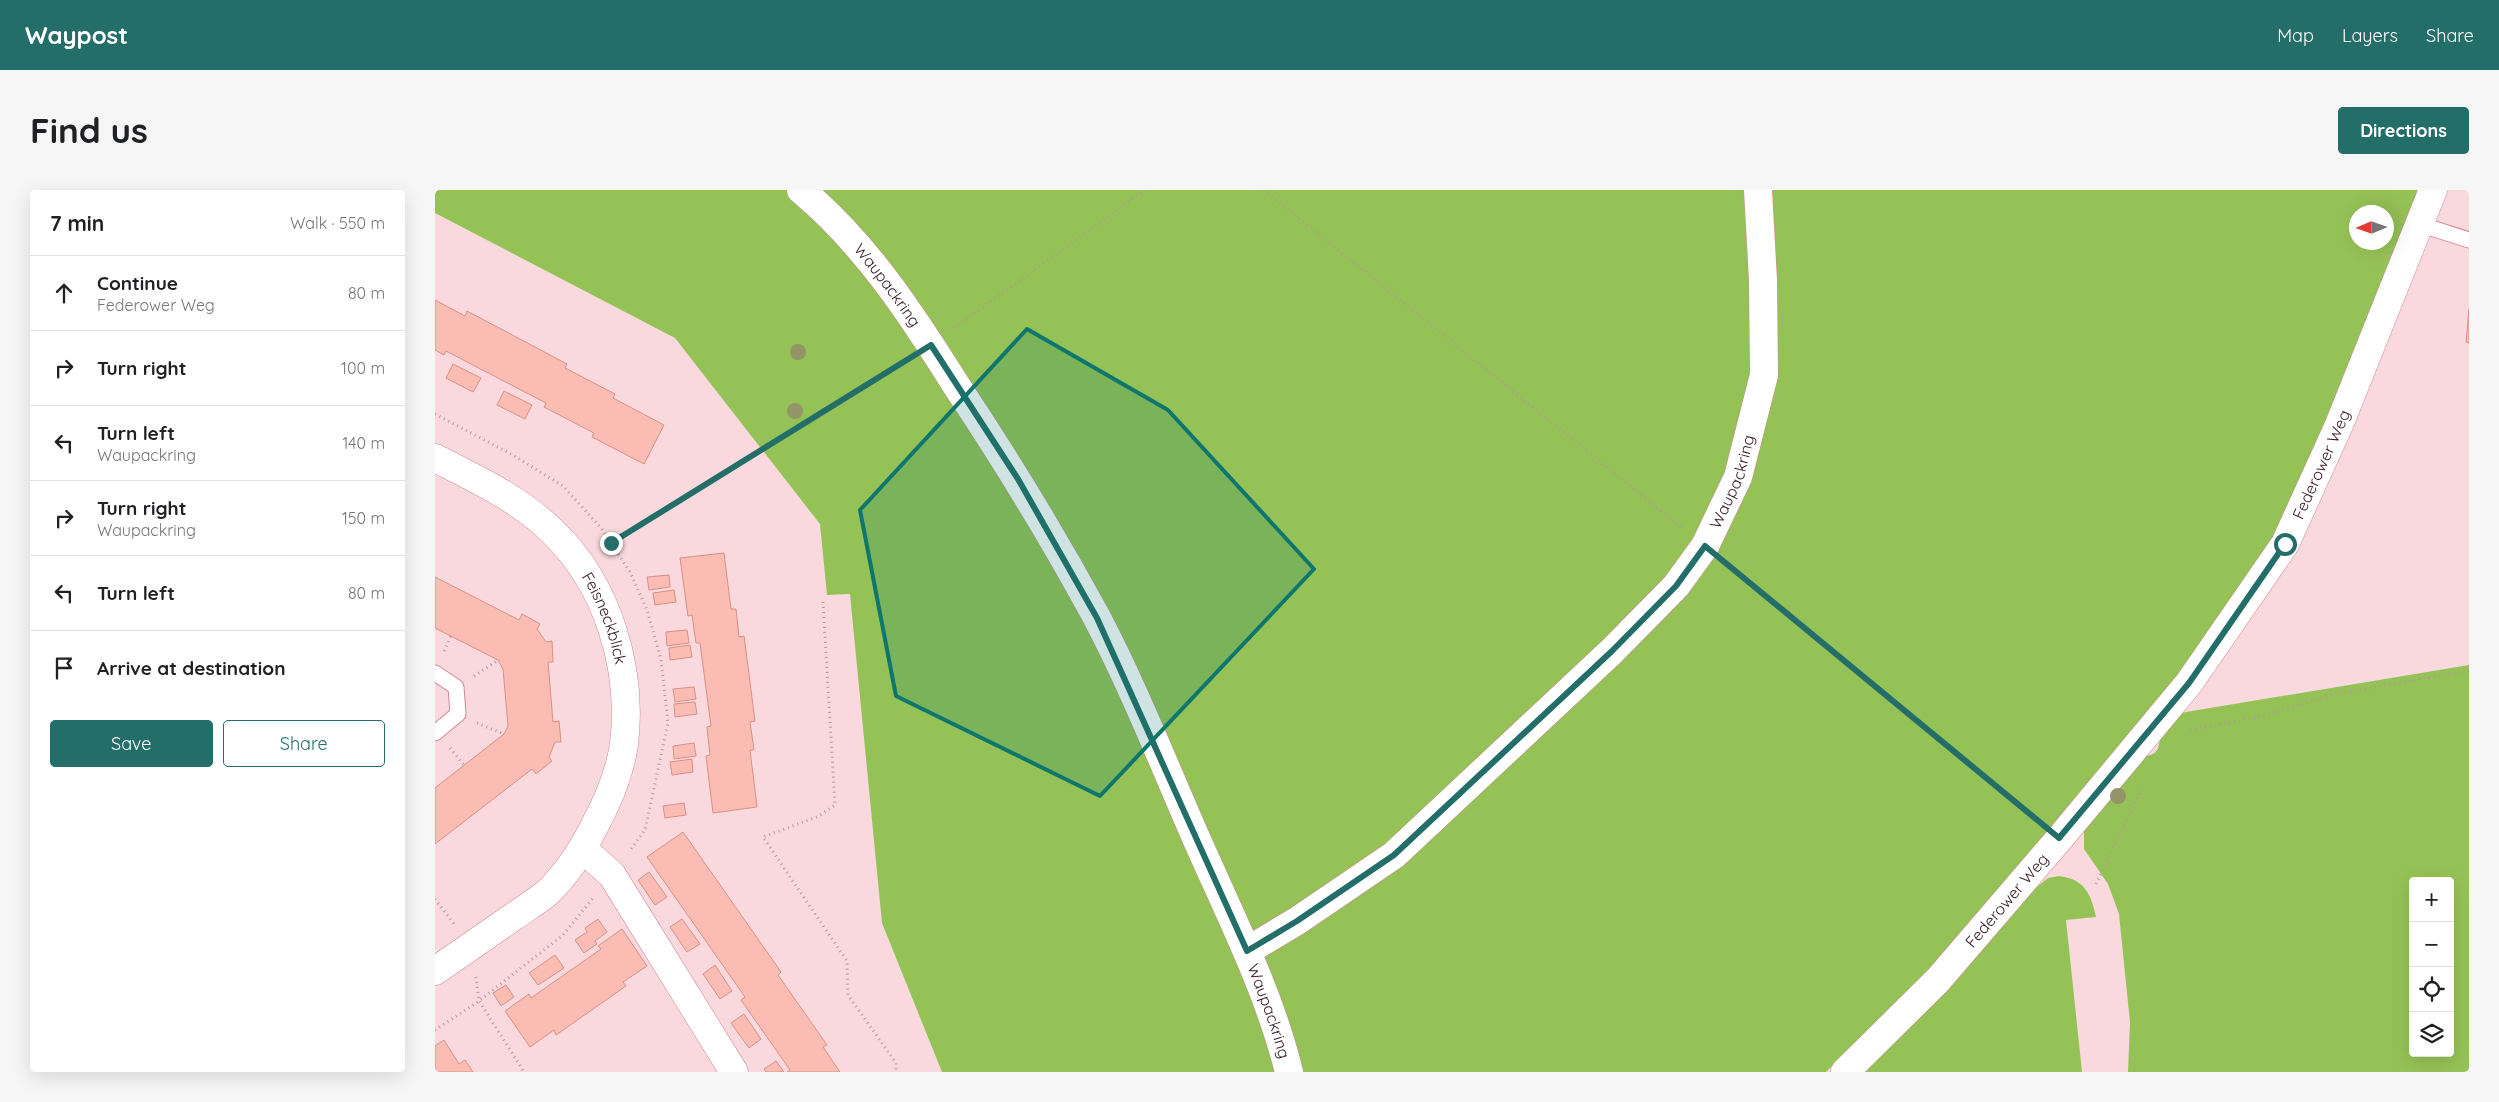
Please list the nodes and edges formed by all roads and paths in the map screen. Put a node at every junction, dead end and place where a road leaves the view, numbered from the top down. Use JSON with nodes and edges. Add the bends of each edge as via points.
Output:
{"nodes":[{"id":1,"x":801,"y":190,"type":"edge"},
{"id":2,"x":1145,"y":190,"type":"edge"},
{"id":3,"x":1265,"y":190,"type":"edge"},
{"id":4,"x":1759,"y":190,"type":"edge"},
{"id":5,"x":2433,"y":190,"type":"edge"},
{"id":6,"x":2419,"y":224,"type":"junction"},
{"id":7,"x":2469,"y":240,"type":"edge"},
{"id":8,"x":931,"y":345,"type":"junction"},
{"id":9,"x":435,"y":414,"type":"edge"},
{"id":10,"x":435,"y":458,"type":"edge"},
{"id":11,"x":611,"y":543,"type":"junction"},
{"id":12,"x":1705,"y":546,"type":"junction"},
{"id":13,"x":823,"y":602,"type":"dead end"},
{"id":14,"x":2469,"y":671,"type":"edge"},
{"id":15,"x":435,"y":673,"type":"edge"},
{"id":16,"x":458,"y":714,"type":"junction"},
{"id":17,"x":2189,"y":730,"type":"dead end"},
{"id":18,"x":435,"y":733,"type":"edge"},
{"id":19,"x":504,"y":734,"type":"dead end"},
{"id":20,"x":2146,"y":780,"type":"dead end"},
{"id":21,"x":2059,"y":838,"type":"junction"},
{"id":22,"x":583,"y":850,"type":"junction"},
{"id":23,"x":612,"y":875,"type":"junction"},
{"id":24,"x":2096,"y":884,"type":"dead end"},
{"id":25,"x":471,"y":946,"type":"junction"},
{"id":26,"x":1247,"y":951,"type":"junction"},
{"id":27,"x":435,"y":971,"type":"edge"},
{"id":28,"x":479,"y":1001,"type":"junction"},
{"id":29,"x":435,"y":1030,"type":"edge"},
{"id":30,"x":524,"y":1072,"type":"edge"},
{"id":31,"x":734,"y":1072,"type":"edge"},
{"id":32,"x":895,"y":1072,"type":"edge"},
{"id":33,"x":1289,"y":1072,"type":"edge"},
{"id":34,"x":1845,"y":1072,"type":"edge"}],
"edges":[{"from":1,"to":8,"type":"street","name":"Waupackring","via":[[828,213],[861,249]]},
{"from":2,"to":8,"type":"path"},
{"from":3,"to":12,"type":"path"},
{"from":4,"to":12,"type":"street","name":"Waupackring","via":[[1764,375],[1737,477]]},
{"from":5,"to":6,"type":"street","name":"Federower Weg"},
{"from":6,"to":7,"type":"lane"},
{"from":6,"to":21,"type":"street","name":"Federower Weg","via":[[2339,425],[2285,544],[2189,683]]},
{"from":8,"to":11,"type":"path"},
{"from":8,"to":26,"type":"street","name":"Waupackring","via":[[1018,479],[1097,618]]},
{"from":9,"to":11,"type":"path","via":[[563,486]]},
{"from":10,"to":22,"type":"street","name":"Feisneckblick","via":[[485,483],[553,532],[580,564],[601,600],[617,645],[625,695],[624,745],[609,799]]},
{"from":11,"to":23,"type":"path","via":[[630,572],[647,610],[661,659],[668,723],[645,830]]},
{"from":12,"to":21,"type":"path"},
{"from":12,"to":26,"type":"street","name":"Waupackring","via":[[1676,586],[1612,651],[1394,855]]},
{"from":13,"to":32,"type":"path","via":[[835,806],[819,816],[763,838],[847,961],[848,996],[896,1063]]},
{"from":14,"to":17,"type":"path","via":[[2333,694],[2263,716]]},
{"from":15,"to":16,"type":"lane","via":[[457,687]]},
{"from":16,"to":18,"type":"lane"},
{"from":16,"to":19,"type":"path"},
{"from":20,"to":24,"type":"path"},
{"from":21,"to":34,"type":"street","name":"Federower Weg","via":[[1938,980]]},
{"from":22,"to":23,"type":"street"},
{"from":22,"to":25,"type":"street","name":"Feisneckblick","via":[[547,892]]},
{"from":23,"to":28,"type":"path","via":[[563,935]]},
{"from":23,"to":31,"type":"street"},
{"from":25,"to":27,"type":"street","name":"Feisneckblick"},
{"from":25,"to":28,"type":"path"},
{"from":26,"to":33,"type":"street","name":"Waupackring"},
{"from":28,"to":29,"type":"path"},
{"from":28,"to":30,"type":"path"}]}
